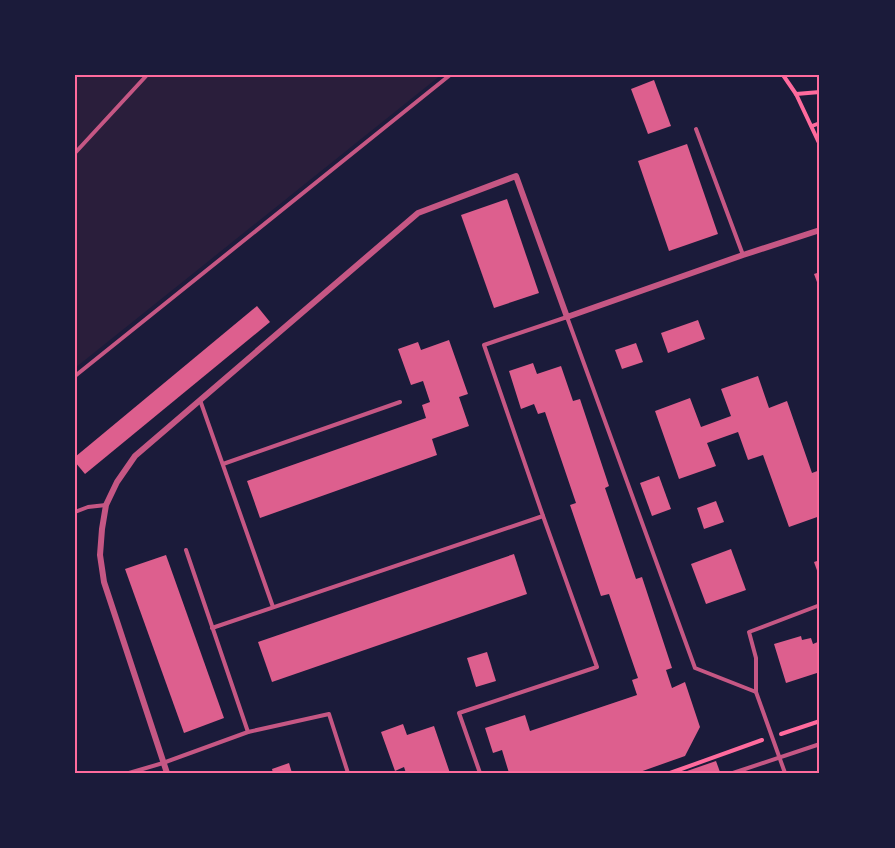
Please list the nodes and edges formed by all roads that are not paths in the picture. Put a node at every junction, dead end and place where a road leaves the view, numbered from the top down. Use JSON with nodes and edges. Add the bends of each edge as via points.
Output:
{"nodes":[{"id":1,"x":147,"y":75,"type":"edge"},
{"id":2,"x":450,"y":75,"type":"edge"},
{"id":3,"x":696,"y":129,"type":"dead end"},
{"id":4,"x":75,"y":153,"type":"edge"},
{"id":5,"x":820,"y":230,"type":"edge"},
{"id":6,"x":743,"y":255,"type":"junction"},
{"id":7,"x":567,"y":317,"type":"junction"},
{"id":8,"x":75,"y":376,"type":"edge"},
{"id":9,"x":200,"y":399,"type":"junction"},
{"id":10,"x":400,"y":402,"type":"dead end"},
{"id":11,"x":223,"y":464,"type":"junction"},
{"id":12,"x":106,"y":506,"type":"junction"},
{"id":13,"x":75,"y":512,"type":"edge"},
{"id":14,"x":543,"y":516,"type":"junction"},
{"id":15,"x":186,"y":550,"type":"dead end"},
{"id":16,"x":820,"y":605,"type":"edge"},
{"id":17,"x":273,"y":607,"type":"junction"},
{"id":18,"x":212,"y":628,"type":"junction"},
{"id":19,"x":756,"y":693,"type":"junction"},
{"id":20,"x":248,"y":732,"type":"junction"},
{"id":21,"x":820,"y":744,"type":"edge"},
{"id":22,"x":779,"y":757,"type":"junction"},
{"id":23,"x":163,"y":763,"type":"junction"},
{"id":24,"x":129,"y":773,"type":"edge"},
{"id":25,"x":166,"y":773,"type":"edge"},
{"id":26,"x":348,"y":773,"type":"edge"},
{"id":27,"x":480,"y":773,"type":"edge"},
{"id":28,"x":733,"y":773,"type":"edge"},
{"id":29,"x":785,"y":773,"type":"edge"}],
"edges":[{"from":1,"to":4,"type":"lane"},
{"from":2,"to":8,"type":"lane"},
{"from":3,"to":6,"type":"lane"},
{"from":5,"to":6,"type":"street"},
{"from":6,"to":7,"type":"street"},
{"from":7,"to":9,"type":"street","via":[[516,176],[418,213]]},
{"from":7,"to":14,"type":"lane","via":[[484,345]]},
{"from":7,"to":19,"type":"lane","via":[[695,668]]},
{"from":9,"to":11,"type":"lane"},
{"from":9,"to":12,"type":"street","via":[[135,456]]},
{"from":10,"to":11,"type":"lane"},
{"from":11,"to":17,"type":"lane"},
{"from":12,"to":13,"type":"lane"},
{"from":12,"to":23,"type":"street","via":[[100,555],[104,582]]},
{"from":14,"to":17,"type":"lane"},
{"from":14,"to":27,"type":"lane","via":[[597,667],[459,713]]},
{"from":15,"to":18,"type":"lane"},
{"from":16,"to":19,"type":"lane","via":[[749,632],[756,658]]},
{"from":17,"to":18,"type":"lane"},
{"from":18,"to":20,"type":"lane"},
{"from":19,"to":22,"type":"lane"},
{"from":20,"to":23,"type":"lane"},
{"from":20,"to":26,"type":"lane","via":[[329,714]]},
{"from":21,"to":22,"type":"lane"},
{"from":22,"to":28,"type":"lane"},
{"from":22,"to":29,"type":"lane"},
{"from":23,"to":24,"type":"lane"},
{"from":23,"to":25,"type":"street"}]}
